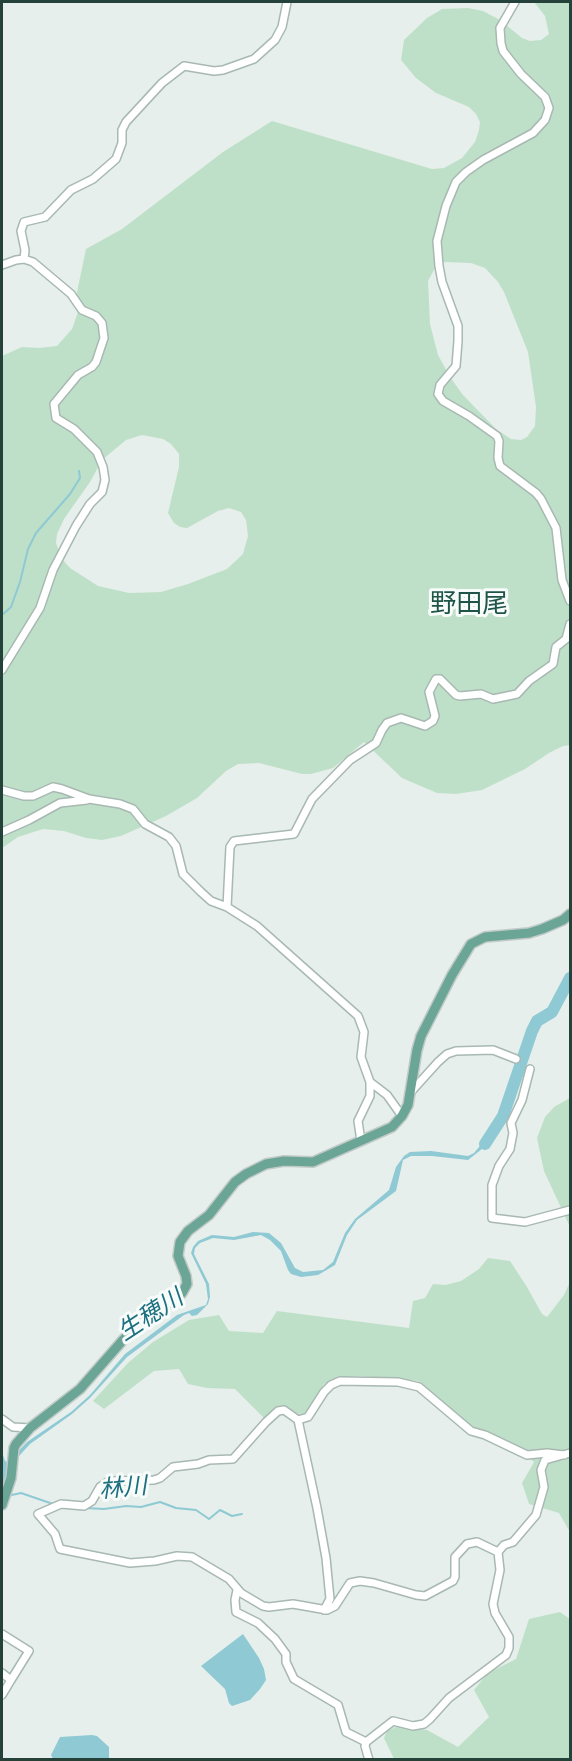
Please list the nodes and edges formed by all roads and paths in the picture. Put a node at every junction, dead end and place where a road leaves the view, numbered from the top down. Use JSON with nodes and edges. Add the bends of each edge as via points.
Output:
{"nodes":[{"id":1,"x":287,"y":2,"type":"edge"},
{"id":2,"x":515,"y":2,"type":"edge"},
{"id":3,"x":24,"y":259,"type":"junction"},
{"id":4,"x":2,"y":264,"type":"edge"},
{"id":5,"x":570,"y":601,"type":"edge"},
{"id":6,"x":570,"y":624,"type":"edge"},
{"id":7,"x":2,"y":670,"type":"edge"},
{"id":8,"x":2,"y":790,"type":"edge"},
{"id":9,"x":89,"y":799,"type":"junction"},
{"id":10,"x":2,"y":832,"type":"edge"},
{"id":11,"x":227,"y":907,"type":"junction"},
{"id":12,"x":570,"y":914,"type":"edge"},
{"id":13,"x":516,"y":1059,"type":"dead end"},
{"id":14,"x":530,"y":1069,"type":"dead end"},
{"id":15,"x":370,"y":1082,"type":"junction"},
{"id":16,"x":410,"y":1093,"type":"junction"},
{"id":17,"x":402,"y":1116,"type":"junction"},
{"id":18,"x":361,"y":1141,"type":"junction"},
{"id":19,"x":570,"y":1210,"type":"edge"},
{"id":20,"x":2,"y":1419,"type":"edge"},
{"id":21,"x":298,"y":1420,"type":"junction"},
{"id":22,"x":30,"y":1428,"type":"junction"},
{"id":23,"x":567,"y":1454,"type":"edge"},
{"id":24,"x":4,"y":1500,"type":"edge"},
{"id":25,"x":498,"y":1552,"type":"junction"},
{"id":26,"x":237,"y":1590,"type":"junction"},
{"id":27,"x":324,"y":1610,"type":"junction"},
{"id":28,"x":2,"y":1634,"type":"edge"},
{"id":29,"x":2,"y":1673,"type":"edge"},
{"id":30,"x":11,"y":1680,"type":"junction"},
{"id":31,"x":2,"y":1695,"type":"edge"},
{"id":32,"x":366,"y":1742,"type":"junction"},
{"id":33,"x":369,"y":1760,"type":"edge"}],
"edges":[{"from":1,"to":3,"type":"street","via":[[275,40],[254,59],[214,71],[184,66],[162,83],[126,122],[116,159],[93,179],[71,190],[45,217],[24,222]]},
{"from":2,"to":5,"type":"street","via":[[500,28],[503,51],[545,97],[549,108],[545,120],[533,133],[466,172],[456,182],[446,206],[437,241],[439,266],[456,318],[458,341],[456,366],[440,385],[438,394],[497,436],[500,466],[541,499],[556,528],[562,580]]},
{"from":3,"to":4,"type":"street"},
{"from":3,"to":7,"type":"street","via":[[39,266],[71,294],[82,310],[99,319],[103,327],[104,338],[96,362],[78,375],[54,404],[56,418],[74,429],[97,452],[105,480],[102,492],[76,526],[53,570],[40,608]]},
{"from":6,"to":11,"type":"street","via":[[566,639],[556,647],[553,664],[517,694],[493,699],[481,694],[460,696],[436,679],[429,692],[433,721],[424,726],[401,718],[387,723],[376,743],[350,760],[312,799],[296,832],[234,841],[230,847]]},
{"from":8,"to":9,"type":"street","via":[[33,796],[53,787]]},
{"from":9,"to":10,"type":"street","via":[[60,803]]},
{"from":9,"to":11,"type":"street","via":[[127,806],[146,824],[170,837],[183,874],[211,901]]},
{"from":11,"to":15,"type":"street","via":[[257,926],[358,1016],[364,1035],[362,1057]]},
{"from":12,"to":16,"type":"main road","via":[[542,929],[484,937],[471,945],[421,1036]]},
{"from":13,"to":16,"type":"street","via":[[493,1050],[456,1051],[438,1062]]},
{"from":14,"to":19,"type":"street","via":[[511,1124],[510,1149],[492,1185],[492,1218],[531,1221]]},
{"from":15,"to":17,"type":"street","via":[[387,1095]]},
{"from":15,"to":18,"type":"street","via":[[370,1096],[358,1121]]},
{"from":16,"to":17,"type":"main road"},
{"from":17,"to":18,"type":"main road","via":[[392,1127]]},
{"from":18,"to":22,"type":"main road","via":[[313,1162],[266,1164],[239,1178],[209,1215],[180,1242],[178,1256],[187,1284],[182,1293],[144,1319],[80,1389]]},
{"from":20,"to":22,"type":"street","via":[[13,1427]]},
{"from":21,"to":23,"type":"street","via":[[308,1418],[335,1382],[398,1382],[423,1389],[471,1431],[527,1455]]},
{"from":21,"to":26,"type":"street","via":[[284,1410],[278,1411],[233,1459],[174,1467],[154,1480],[109,1481],[84,1506],[59,1505],[38,1514],[55,1534],[60,1549],[130,1563],[188,1556],[229,1579]]},
{"from":21,"to":27,"type":"street","via":[[327,1568],[330,1599]]},
{"from":22,"to":24,"type":"main road","via":[[13,1452]]},
{"from":23,"to":25,"type":"street","via":[[545,1460],[541,1470],[544,1487],[536,1515],[513,1542]]},
{"from":25,"to":27,"type":"street","via":[[477,1542],[467,1544],[455,1557],[453,1581],[426,1596],[374,1582],[352,1582],[334,1606]]},
{"from":25,"to":32,"type":"street","via":[[500,1570],[493,1604],[509,1637],[506,1654],[448,1698],[424,1724],[413,1726],[393,1721]]},
{"from":26,"to":27,"type":"street","via":[[263,1606],[293,1604]]},
{"from":26,"to":32,"type":"street","via":[[236,1612],[258,1623],[276,1639],[294,1679],[334,1701],[340,1708],[346,1732]]},
{"from":28,"to":30,"type":"street","via":[[29,1652]]},
{"from":29,"to":30,"type":"street"},
{"from":30,"to":31,"type":"street"},
{"from":32,"to":33,"type":"street"}]}
